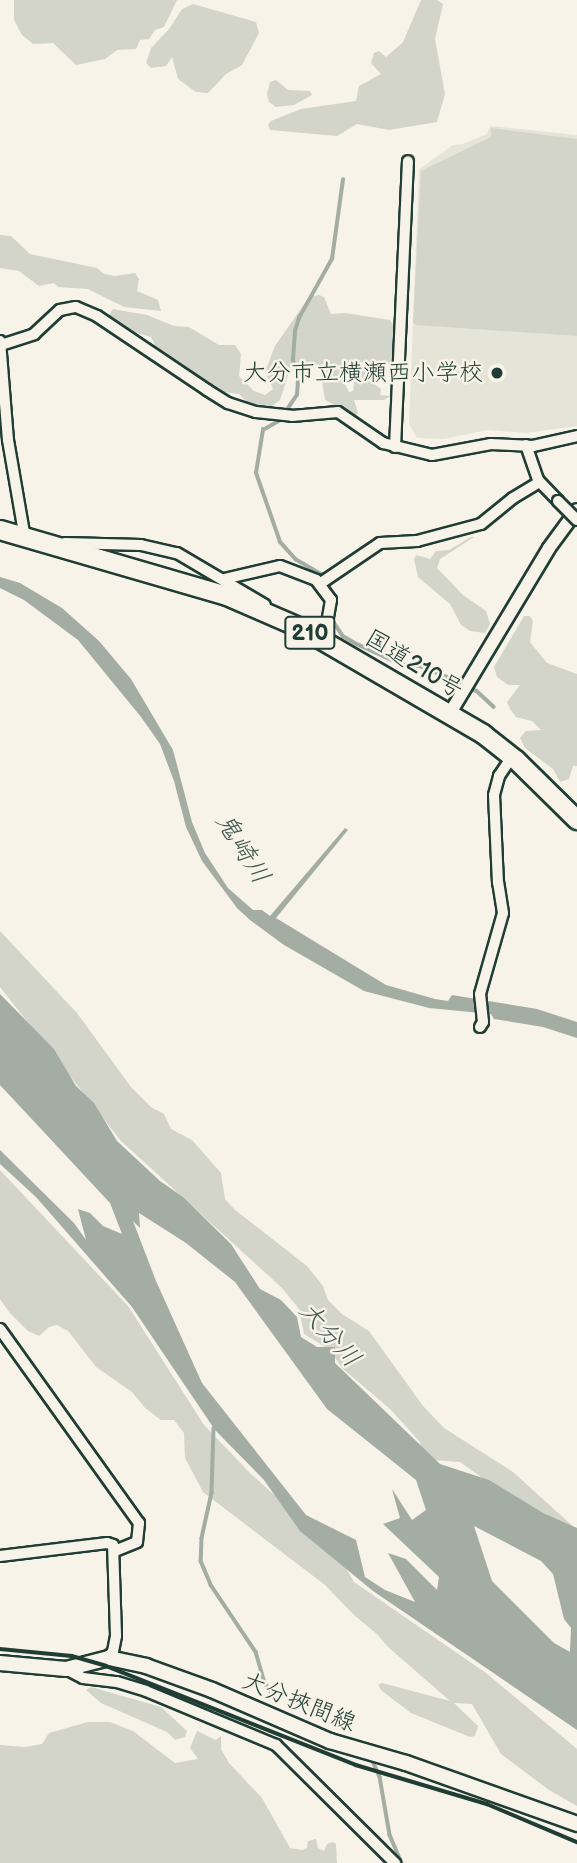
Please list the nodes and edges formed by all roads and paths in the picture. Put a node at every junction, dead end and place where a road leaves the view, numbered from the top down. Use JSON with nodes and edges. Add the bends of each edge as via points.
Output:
{"nodes":[{"id":1,"x":408,"y":160,"type":"dead end"},
{"id":2,"x":0,"y":343,"type":"edge"},
{"id":3,"x":577,"y":436,"type":"edge"},
{"id":4,"x":526,"y":445,"type":"junction"},
{"id":5,"x":395,"y":447,"type":"junction"},
{"id":6,"x":540,"y":482,"type":"junction"},
{"id":7,"x":577,"y":510,"type":"edge"},
{"id":8,"x":577,"y":520,"type":"edge"},
{"id":9,"x":0,"y":530,"type":"edge"},
{"id":10,"x":25,"y":538,"type":"junction"},
{"id":11,"x":43,"y":543,"type":"junction"},
{"id":12,"x":223,"y":579,"type":"junction"},
{"id":13,"x":321,"y":583,"type":"junction"},
{"id":14,"x":302,"y":628,"type":"junction"},
{"id":15,"x":324,"y":640,"type":"junction"},
{"id":16,"x":450,"y":713,"type":"junction"},
{"id":17,"x":512,"y":757,"type":"junction"},
{"id":18,"x":577,"y":820,"type":"edge"},
{"id":19,"x":482,"y":1024,"type":"dead end"},
{"id":20,"x":0,"y":1329,"type":"edge"},
{"id":21,"x":115,"y":1551,"type":"junction"},
{"id":22,"x":0,"y":1556,"type":"edge"},
{"id":23,"x":105,"y":1659,"type":"junction"},
{"id":24,"x":0,"y":1662,"type":"edge"},
{"id":25,"x":66,"y":1669,"type":"junction"},
{"id":26,"x":577,"y":1824,"type":"edge"},
{"id":27,"x":396,"y":1863,"type":"edge"}],
"edges":[{"from":1,"to":5,"type":"street"},
{"from":2,"to":5,"type":"street","via":[[34,334],[64,308],[79,307],[228,403],[285,416],[338,412]]},
{"from":2,"to":10,"type":"street","via":[[8,439]]},
{"from":3,"to":4,"type":"street"},
{"from":4,"to":5,"type":"street","via":[[482,445],[442,455]]},
{"from":4,"to":6,"type":"street"},
{"from":6,"to":8,"type":"street","bridge":true},
{"from":6,"to":13,"type":"street","via":[[481,524],[422,540],[380,543]]},
{"from":7,"to":16,"type":"street","via":[[542,559]]},
{"from":9,"to":10,"type":"highway","name":"国道210号","number":"210"},
{"from":10,"to":11,"type":"highway","name":"国道210号","number":"210"},
{"from":11,"to":12,"type":"street","via":[[150,546],[185,556]]},
{"from":11,"to":14,"type":"highway","name":"国道210号","number":"210","via":[[227,596]]},
{"from":12,"to":13,"type":"street","via":[[280,566]]},
{"from":12,"to":14,"type":"street"},
{"from":13,"to":15,"type":"street","via":[[331,600]]},
{"from":14,"to":15,"type":"highway","name":"国道210号","number":"210"},
{"from":15,"to":16,"type":"highway","name":"国道210号","number":"210"},
{"from":16,"to":17,"type":"highway","name":"国道210号","number":"210"},
{"from":17,"to":18,"type":"highway","name":"国道210号","number":"210"},
{"from":17,"to":19,"type":"street","via":[[499,776],[494,795],[503,913],[480,997]]},
{"from":20,"to":21,"type":"street","via":[[139,1523],[137,1542]]},
{"from":21,"to":22,"type":"street","via":[[107,1543]]},
{"from":21,"to":23,"type":"street","via":[[116,1636],[113,1651]]},
{"from":23,"to":25,"type":"main road","name":"大分挾間線"},
{"from":23,"to":26,"type":"main road","name":"大分挾間線","via":[[162,1671],[330,1741]]},
{"from":24,"to":25,"type":"main road","name":"大分挾間線"},
{"from":25,"to":27,"type":"street","via":[[82,1678],[146,1691],[276,1745]]}]}
